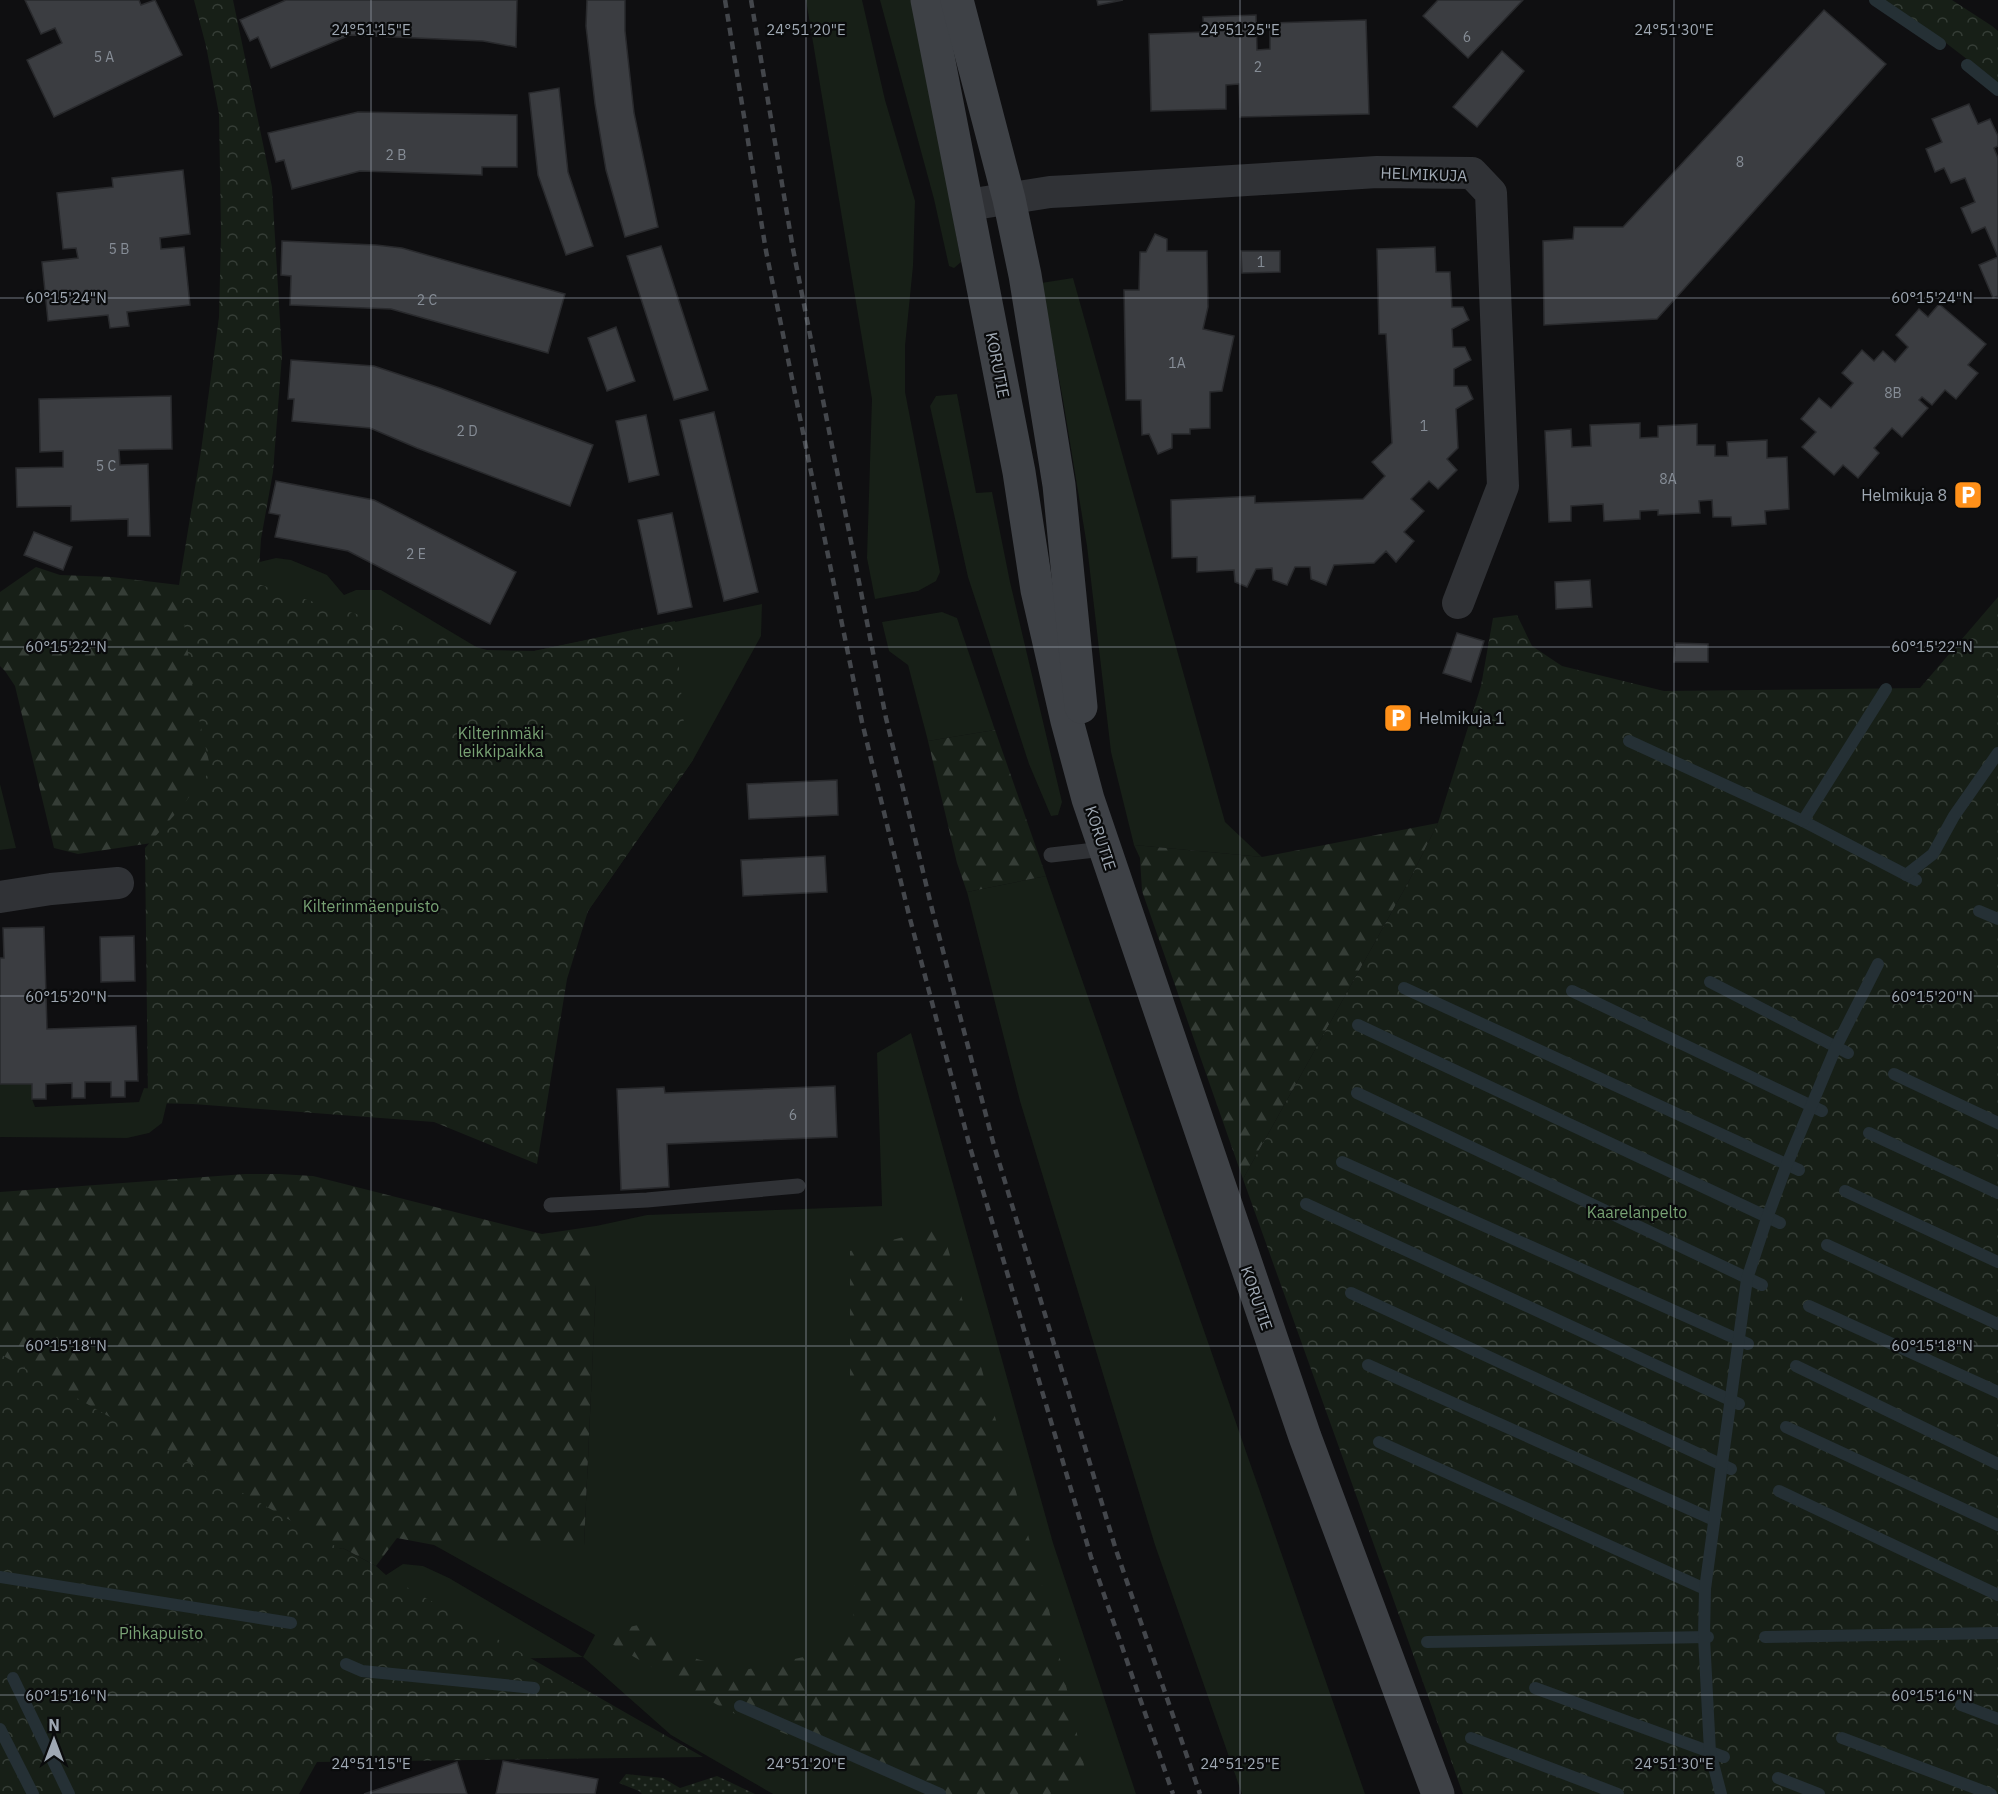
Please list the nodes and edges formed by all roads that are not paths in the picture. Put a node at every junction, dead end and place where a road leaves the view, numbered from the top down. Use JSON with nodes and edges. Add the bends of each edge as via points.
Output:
{"nodes":[{"id":1,"x":927,"y":0,"type":"edge"},
{"id":2,"x":957,"y":0,"type":"edge"},
{"id":3,"x":1009,"y":199,"type":"junction"},
{"id":4,"x":968,"y":205,"type":"junction"},
{"id":5,"x":1458,"y":603,"type":"dead end"},
{"id":6,"x":1088,"y":799,"type":"junction"},
{"id":7,"x":1104,"y":849,"type":"junction"},
{"id":8,"x":1052,"y":855,"type":"dead end"},
{"id":9,"x":118,"y":883,"type":"dead end"},
{"id":10,"x":0,"y":897,"type":"edge"},
{"id":11,"x":798,"y":1186,"type":"dead end"},
{"id":12,"x":551,"y":1205,"type":"dead end"},
{"id":13,"x":1438,"y":1794,"type":"edge"}],
"edges":[{"from":1,"to":4,"type":"street","name":"KORUTIE"},
{"from":2,"to":3,"type":"street","name":"KORUTIE"},
{"from":3,"to":4,"type":"street","name":"HELMIKUJA"},
{"from":3,"to":5,"type":"street","name":"HELMIKUJA","via":[[1060,192],[1377,172],[1472,173],[1491,194],[1503,486]]},
{"from":3,"to":6,"type":"street","name":"KORUTIE","via":[[1059,485]]},
{"from":4,"to":6,"type":"street","name":"KORUTIE","via":[[1019,472],[1037,590]]},
{"from":6,"to":7,"type":"street","name":"KORUTIE"},
{"from":7,"to":8,"type":"lane"},
{"from":7,"to":13,"type":"street","name":"KORUTIE","via":[[1305,1437]]},
{"from":9,"to":10,"type":"street"},
{"from":11,"to":12,"type":"lane"}]}
